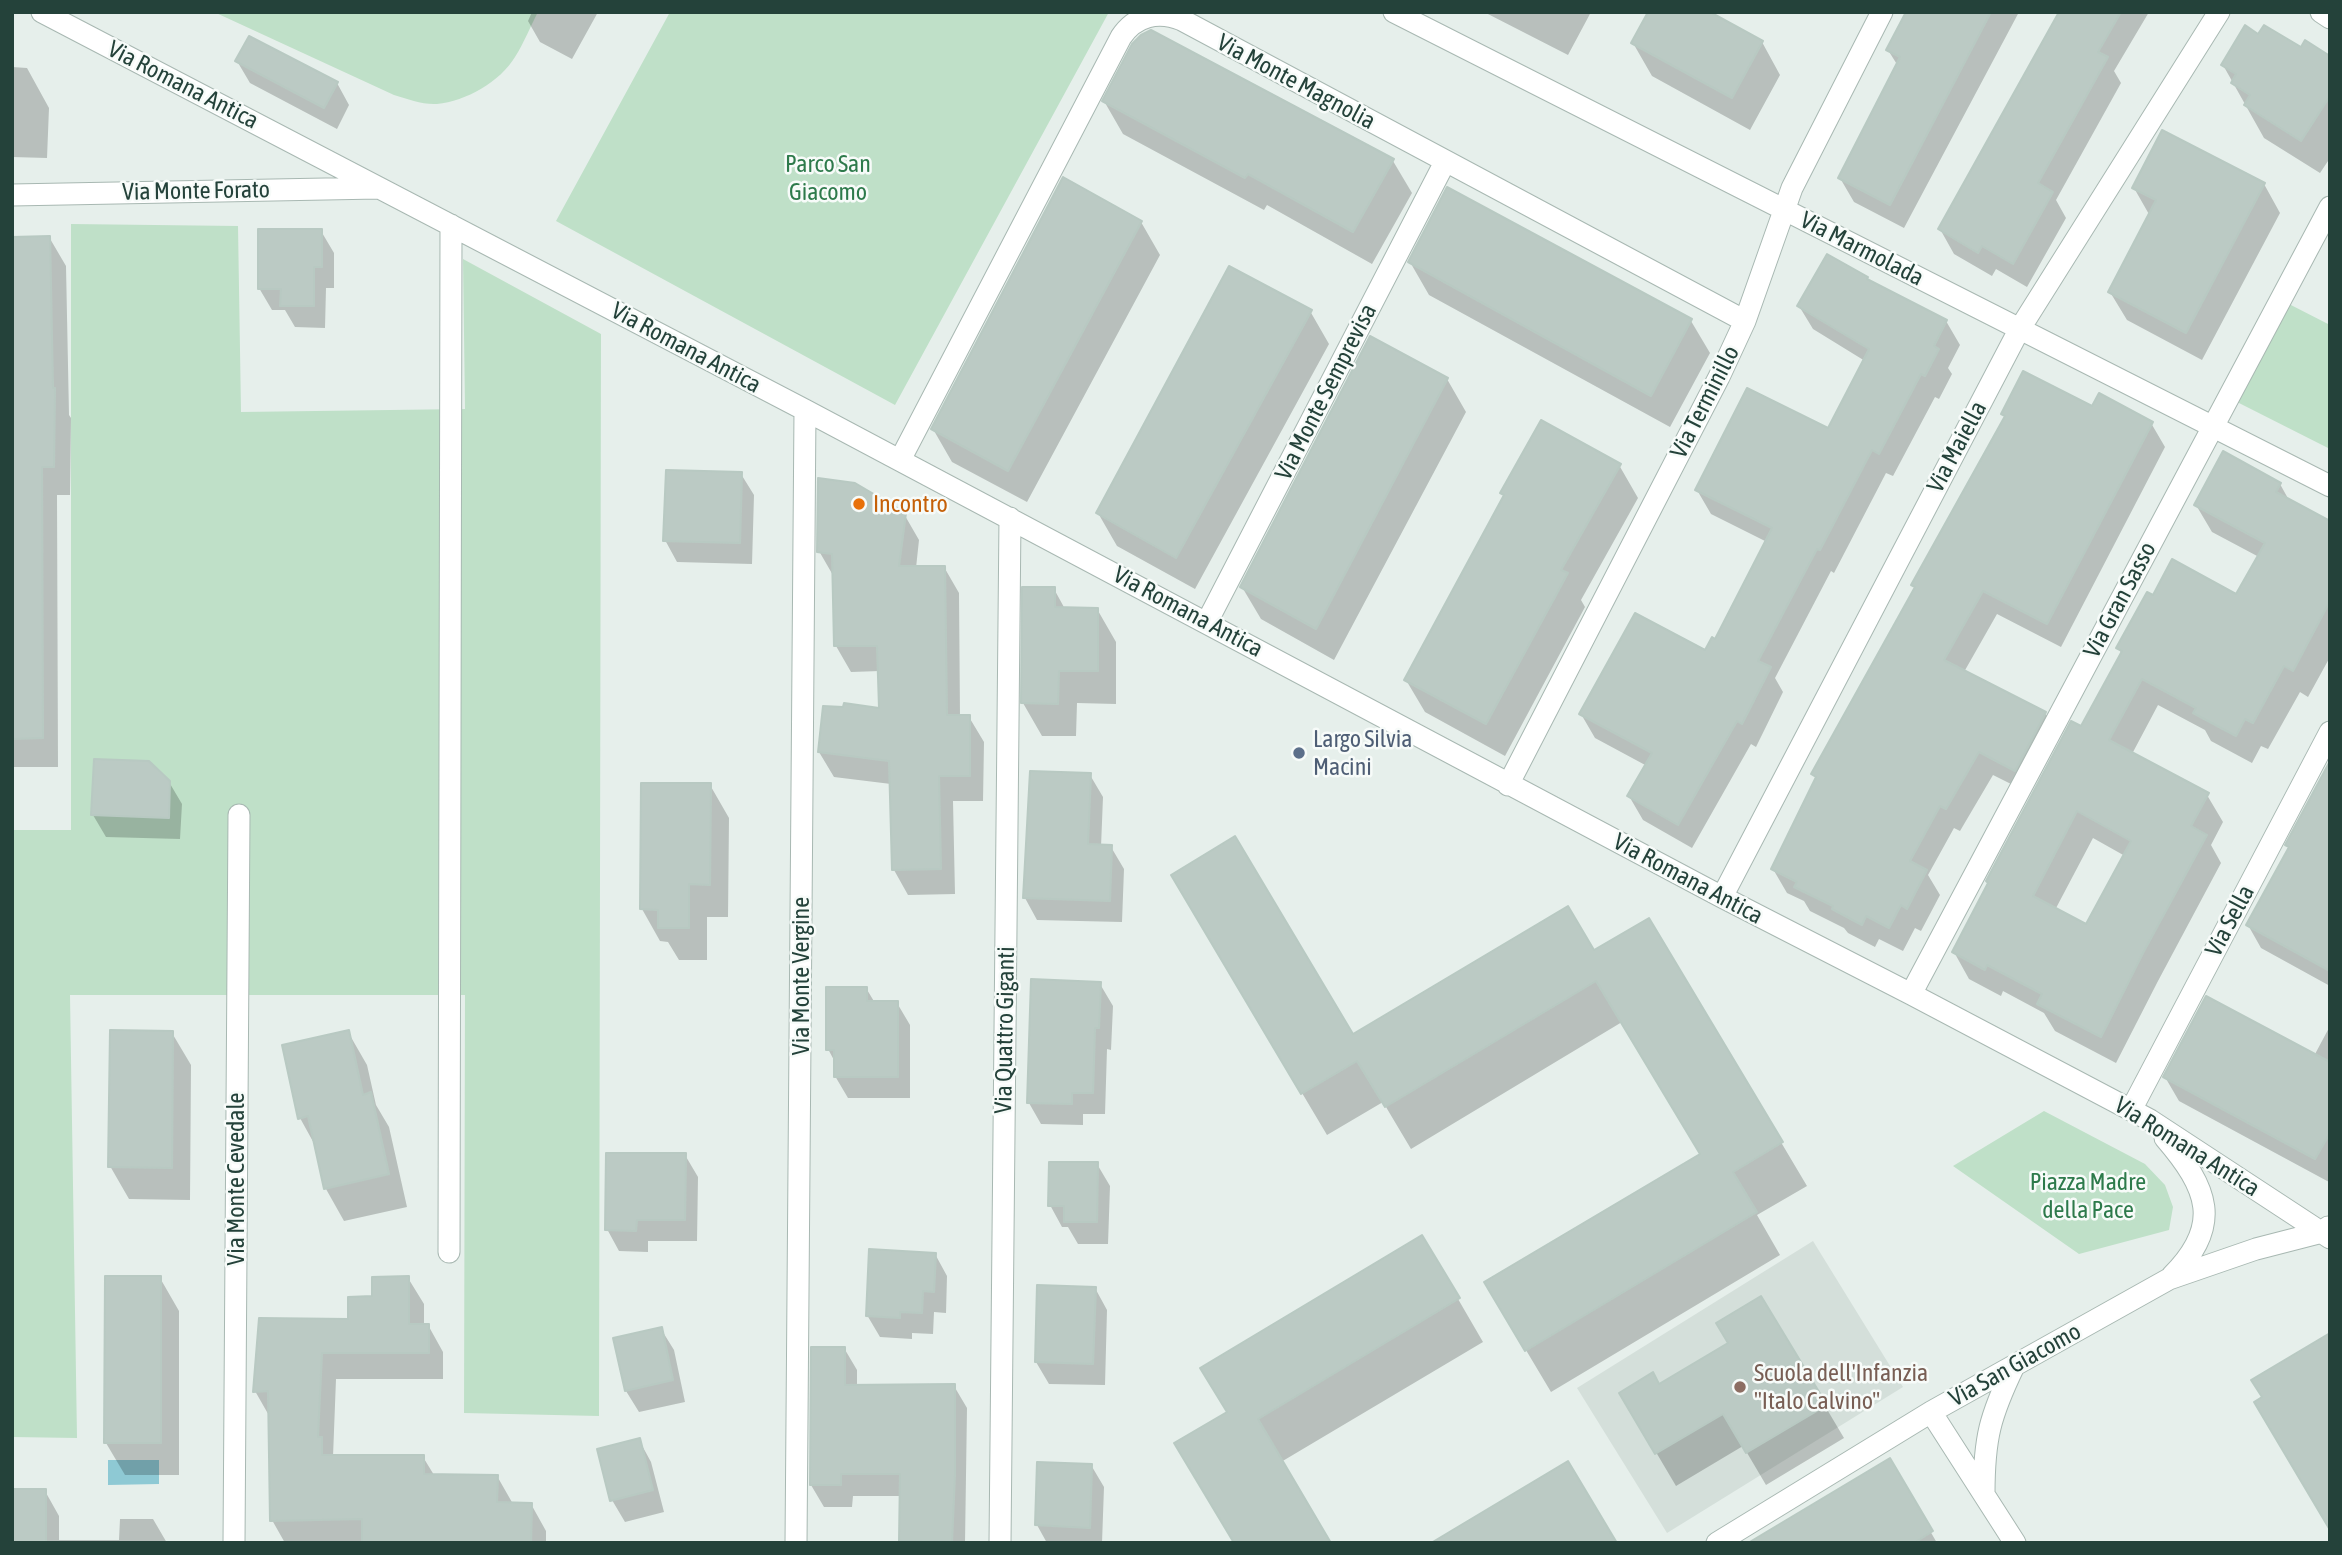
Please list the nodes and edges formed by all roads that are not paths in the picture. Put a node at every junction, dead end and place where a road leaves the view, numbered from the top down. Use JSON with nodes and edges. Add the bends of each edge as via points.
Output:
{"nodes":[{"id":1,"x":42,"y":12,"type":"edge"},
{"id":2,"x":1394,"y":12,"type":"edge"},
{"id":3,"x":1882,"y":12,"type":"edge"},
{"id":4,"x":2219,"y":12,"type":"edge"},
{"id":5,"x":2322,"y":12,"type":"edge"},
{"id":6,"x":2330,"y":18,"type":"edge"},
{"id":7,"x":1445,"y":162,"type":"junction"},
{"id":8,"x":381,"y":187,"type":"junction"},
{"id":9,"x":12,"y":195,"type":"edge"},
{"id":10,"x":2330,"y":207,"type":"edge"},
{"id":11,"x":1784,"y":208,"type":"junction"},
{"id":12,"x":451,"y":225,"type":"junction"},
{"id":13,"x":1745,"y":321,"type":"junction"},
{"id":14,"x":2018,"y":330,"type":"junction"},
{"id":15,"x":805,"y":410,"type":"junction"},
{"id":16,"x":2212,"y":428,"type":"junction"},
{"id":17,"x":900,"y":460,"type":"junction"},
{"id":18,"x":2330,"y":486,"type":"edge"},
{"id":19,"x":1010,"y":518,"type":"junction"},
{"id":20,"x":1207,"y":622,"type":"junction"},
{"id":21,"x":2330,"y":732,"type":"edge"},
{"id":22,"x":1508,"y":785,"type":"junction"},
{"id":23,"x":239,"y":815,"type":"dead end"},
{"id":24,"x":1722,"y":897,"type":"junction"},
{"id":25,"x":1911,"y":994,"type":"junction"},
{"id":26,"x":2131,"y":1110,"type":"junction"},
{"id":27,"x":2150,"y":1120,"type":"junction"},
{"id":28,"x":2328,"y":1228,"type":"edge"},
{"id":29,"x":449,"y":1252,"type":"dead end"},
{"id":30,"x":2169,"y":1279,"type":"junction"},
{"id":31,"x":2014,"y":1366,"type":"junction"},
{"id":32,"x":1931,"y":1412,"type":"junction"},
{"id":33,"x":1984,"y":1494,"type":"junction"},
{"id":34,"x":234,"y":1543,"type":"edge"},
{"id":35,"x":796,"y":1543,"type":"edge"},
{"id":36,"x":1000,"y":1543,"type":"edge"},
{"id":37,"x":1717,"y":1543,"type":"edge"},
{"id":38,"x":2015,"y":1543,"type":"edge"}],
"edges":[{"from":1,"to":8,"type":"street","name":"Via Romana Antica"},
{"from":2,"to":11,"type":"street","name":"Via Marmolada"},
{"from":3,"to":11,"type":"street","name":"Via Terminillo"},
{"from":4,"to":14,"type":"street","name":"Via Maiella"},
{"from":5,"to":6,"type":"street"},
{"from":7,"to":13,"type":"street","name":"Via Monte Magnolia"},
{"from":7,"to":17,"type":"street","name":"Via Monte Magnolia","via":[[1182,20],[1158,15],[1139,20],[1121,37]]},
{"from":7,"to":20,"type":"street","name":"Via Monte Semprevisa"},
{"from":8,"to":9,"type":"street","name":"Via Monte Forato"},
{"from":8,"to":12,"type":"street","name":"Via Romana Antica"},
{"from":10,"to":16,"type":"street","name":"Via Gran Sasso"},
{"from":11,"to":13,"type":"street","name":"Via Terminillo"},
{"from":11,"to":14,"type":"street","name":"Via Marmolada"},
{"from":12,"to":15,"type":"street","name":"Via Romana Antica"},
{"from":12,"to":29,"type":"street"},
{"from":13,"to":22,"type":"street","name":"Via Terminillo"},
{"from":14,"to":16,"type":"street","name":"Via Marmolada"},
{"from":14,"to":24,"type":"street","name":"Via Maiella"},
{"from":15,"to":17,"type":"street","name":"Via Romana Antica"},
{"from":15,"to":35,"type":"street","name":"Via Monte Vergine"},
{"from":16,"to":18,"type":"street","name":"Via Marmolada"},
{"from":16,"to":25,"type":"street","name":"Via Gran Sasso"},
{"from":17,"to":19,"type":"street","name":"Via Romana Antica"},
{"from":19,"to":20,"type":"street","name":"Via Romana Antica"},
{"from":19,"to":36,"type":"street","name":"Via Quattro Giganti"},
{"from":20,"to":22,"type":"street","name":"Via Romana Antica"},
{"from":21,"to":26,"type":"street","name":"Via Sella"},
{"from":22,"to":24,"type":"street","name":"Via Romana Antica"},
{"from":23,"to":34,"type":"street","name":"Via Monte Cevedale"},
{"from":24,"to":25,"type":"street","name":"Via Romana Antica"},
{"from":25,"to":26,"type":"street","name":"Via Romana Antica"},
{"from":26,"to":27,"type":"street","name":"Via Romana Antica"},
{"from":27,"to":28,"type":"street","name":"Via Romana Antica"},
{"from":27,"to":30,"type":"street","via":[[2186,1165],[2205,1210],[2205,1225],[2195,1250]]},
{"from":28,"to":30,"type":"street","name":"Via San Giacomo"},
{"from":30,"to":31,"type":"street","name":"Via San Giacomo"},
{"from":31,"to":32,"type":"street","name":"Via San Giacomo"},
{"from":31,"to":33,"type":"street","via":[[1988,1430]]},
{"from":32,"to":33,"type":"street"},
{"from":32,"to":37,"type":"street","name":"Via San Giacomo"},
{"from":33,"to":38,"type":"street"}]}
